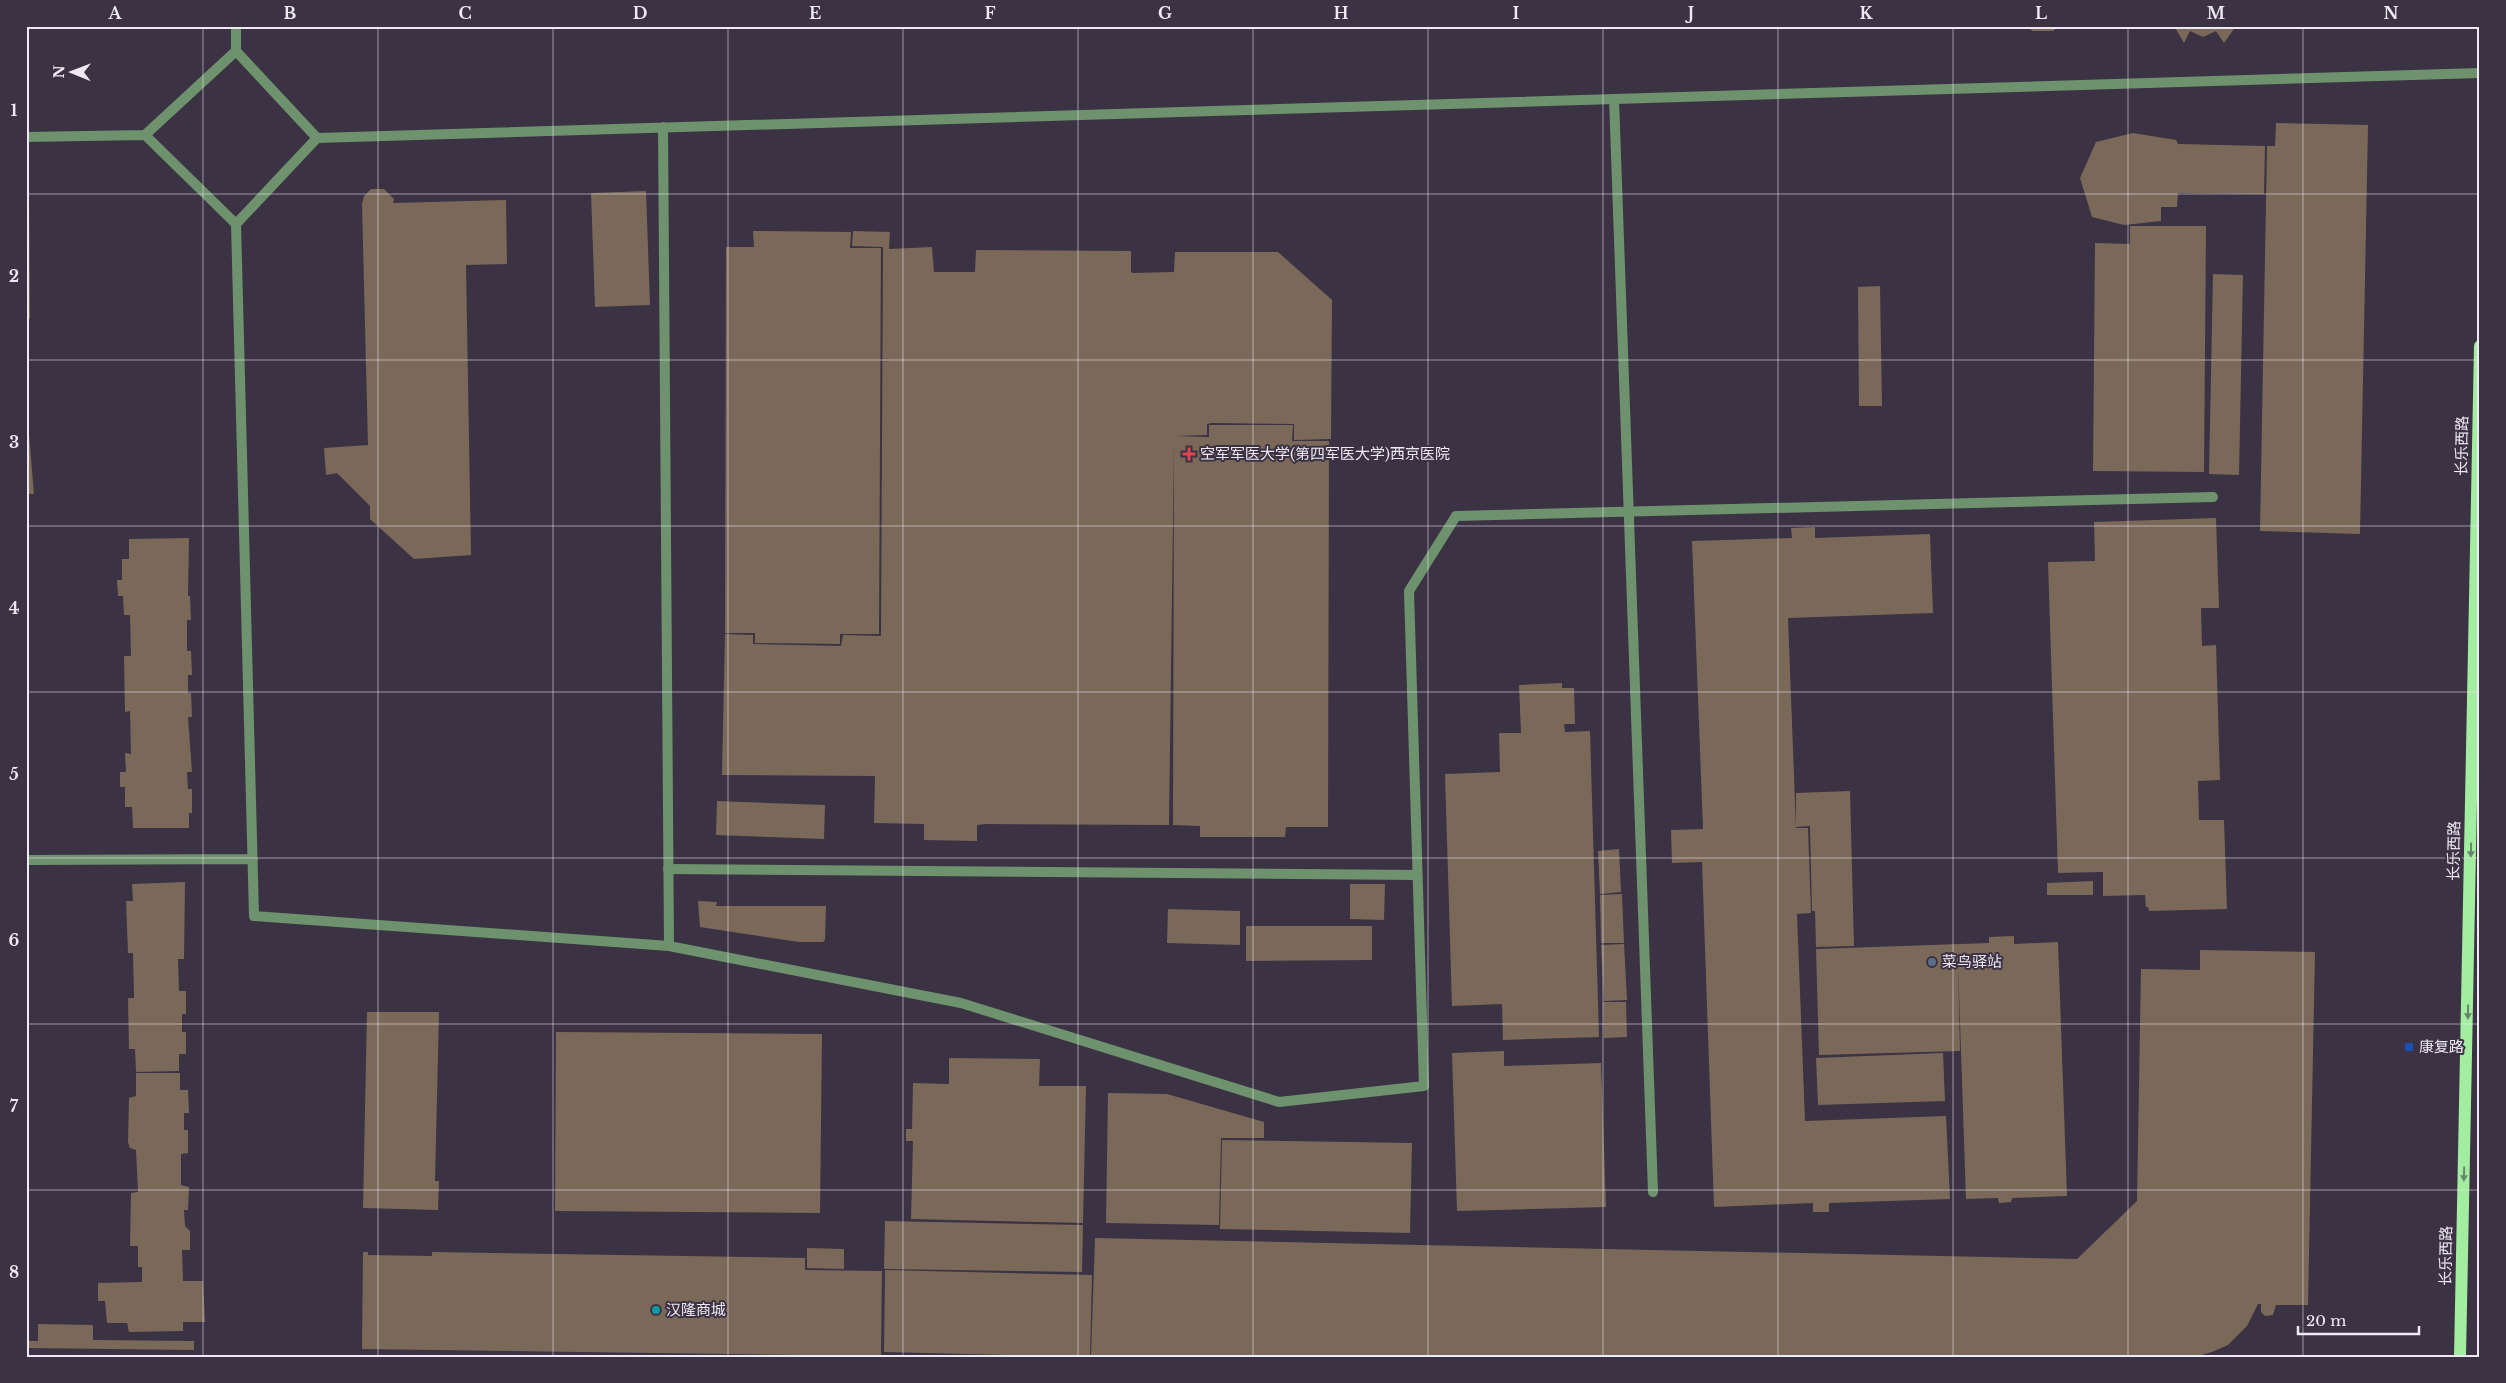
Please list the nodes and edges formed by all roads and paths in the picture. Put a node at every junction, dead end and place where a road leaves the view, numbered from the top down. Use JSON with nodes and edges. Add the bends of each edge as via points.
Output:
{"nodes":[{"id":1,"x":236,"y":26,"type":"edge"},
{"id":2,"x":236,"y":51,"type":"junction"},
{"id":3,"x":2480,"y":73,"type":"edge"},
{"id":4,"x":1614,"y":99,"type":"junction"},
{"id":5,"x":663,"y":128,"type":"junction"},
{"id":6,"x":145,"y":135,"type":"junction"},
{"id":7,"x":26,"y":137,"type":"edge"},
{"id":8,"x":317,"y":138,"type":"junction"},
{"id":9,"x":236,"y":224,"type":"junction"},
{"id":10,"x":2480,"y":346,"type":"edge"},
{"id":11,"x":2213,"y":497,"type":"dead end"},
{"id":12,"x":1629,"y":512,"type":"junction"},
{"id":13,"x":253,"y":859,"type":"junction"},
{"id":14,"x":26,"y":860,"type":"edge"},
{"id":15,"x":668,"y":870,"type":"junction"},
{"id":16,"x":1417,"y":875,"type":"junction"},
{"id":17,"x":669,"y":946,"type":"junction"},
{"id":18,"x":1653,"y":1192,"type":"dead end"},
{"id":19,"x":2460,"y":1357,"type":"edge"}],
"edges":[{"from":1,"to":2,"type":"street"},
{"from":2,"to":6,"type":"street"},
{"from":2,"to":8,"type":"street"},
{"from":3,"to":4,"type":"street"},
{"from":4,"to":5,"type":"street"},
{"from":4,"to":12,"type":"street"},
{"from":5,"to":8,"type":"street"},
{"from":5,"to":15,"type":"street"},
{"from":6,"to":7,"type":"street"},
{"from":6,"to":9,"type":"street"},
{"from":8,"to":9,"type":"street"},
{"from":9,"to":13,"type":"street"},
{"from":10,"to":19,"type":"main road","name":"长乐西路","one_way":true},
{"from":11,"to":12,"type":"street"},
{"from":12,"to":16,"type":"street","via":[[1456,516],[1409,591]]},
{"from":12,"to":18,"type":"street"},
{"from":13,"to":14,"type":"street"},
{"from":13,"to":17,"type":"street","via":[[254,916]]},
{"from":15,"to":16,"type":"street"},
{"from":15,"to":17,"type":"street"},
{"from":16,"to":17,"type":"street","via":[[1424,1086],[1279,1102],[961,1003]]}]}
